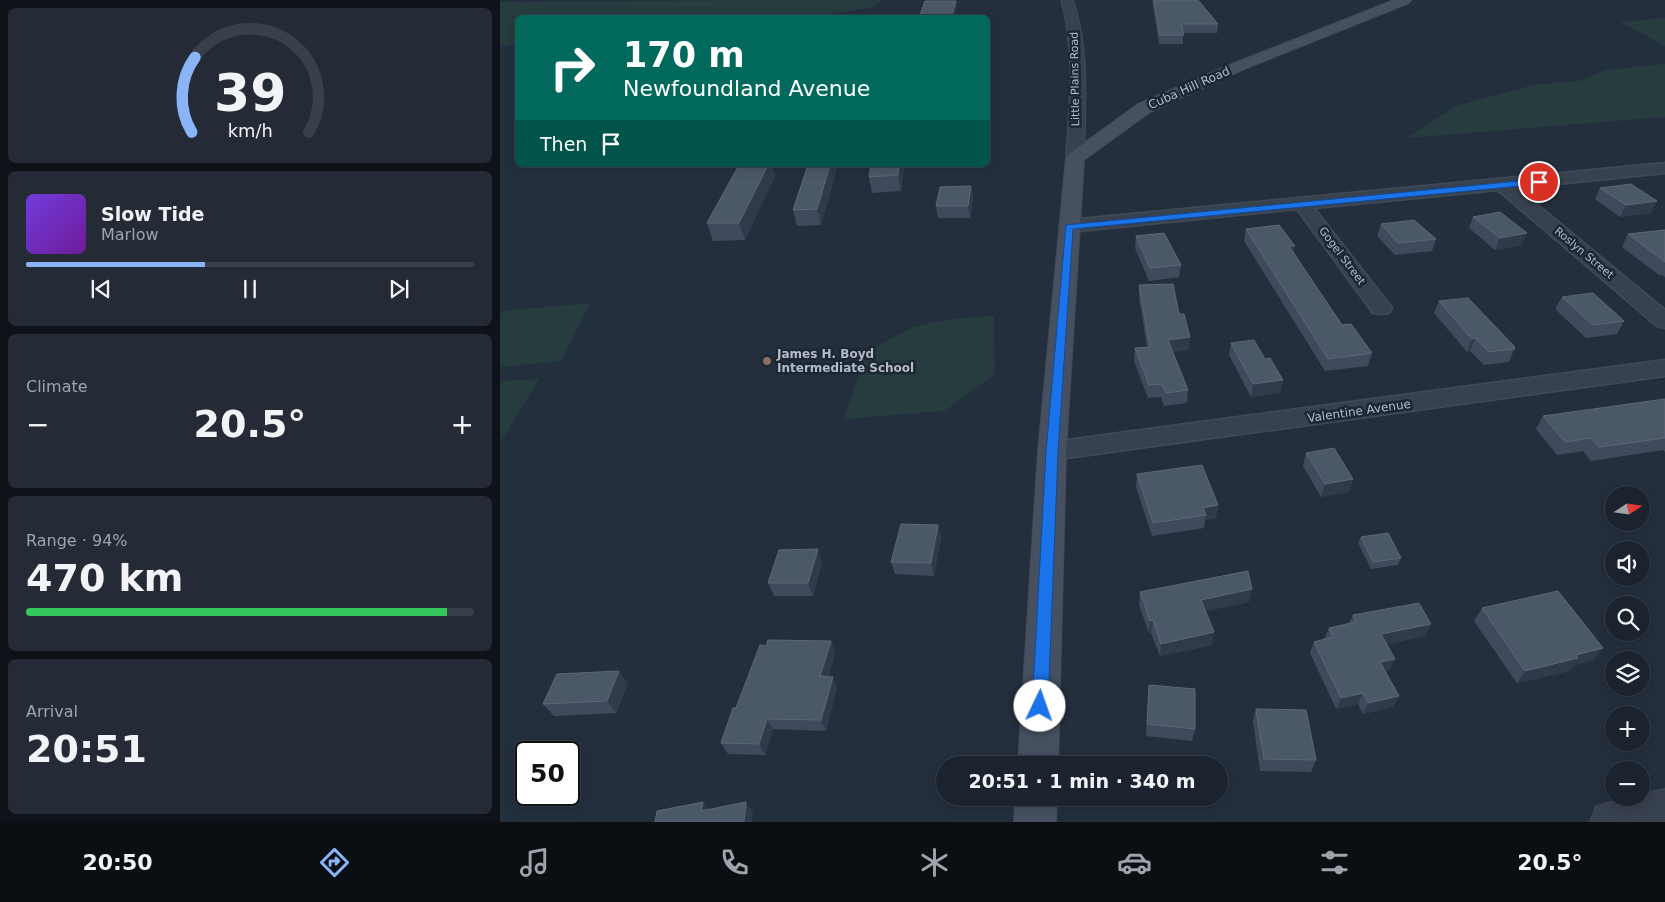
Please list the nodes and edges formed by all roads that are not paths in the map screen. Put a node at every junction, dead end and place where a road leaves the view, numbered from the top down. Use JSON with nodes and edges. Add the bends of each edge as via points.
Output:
{"nodes":[{"id":1,"x":1067,"y":0,"type":"edge"},
{"id":2,"x":1405,"y":0,"type":"edge"},
{"id":3,"x":1075,"y":158,"type":"junction"},
{"id":4,"x":1665,"y":168,"type":"edge"},
{"id":5,"x":1503,"y":185,"type":"junction"},
{"id":6,"x":1303,"y":205,"type":"junction"},
{"id":7,"x":1069,"y":226,"type":"junction"},
{"id":8,"x":1380,"y":308,"type":"dead end"},
{"id":9,"x":1665,"y":321,"type":"edge"},
{"id":10,"x":1665,"y":368,"type":"edge"},
{"id":11,"x":1052,"y":452,"type":"junction"},
{"id":12,"x":1038,"y":756,"type":"edge"},
{"id":13,"x":1036,"y":806,"type":"edge"},
{"id":14,"x":1665,"y":810,"type":"edge"},
{"id":15,"x":1035,"y":822,"type":"edge"},
{"id":16,"x":1611,"y":822,"type":"edge"}],
"edges":[{"from":1,"to":3,"type":"street","name":"Little Plains Road","via":[[1076,58]]},
{"from":2,"to":3,"type":"main road","name":"Cuba Hill Road","via":[[1144,108]]},
{"from":3,"to":7,"type":"main road"},
{"from":4,"to":5,"type":"street"},
{"from":5,"to":6,"type":"street"},
{"from":5,"to":9,"type":"street","name":"Roslyn Street"},
{"from":6,"to":7,"type":"street"},
{"from":6,"to":8,"type":"street","name":"Gogel Street"},
{"from":7,"to":11,"type":"main road"},
{"from":10,"to":11,"type":"street","name":"Valentine Avenue"},
{"from":11,"to":12,"type":"main road"},
{"from":13,"to":15,"type":"main road"},
{"from":14,"to":16,"type":"street"}]}
